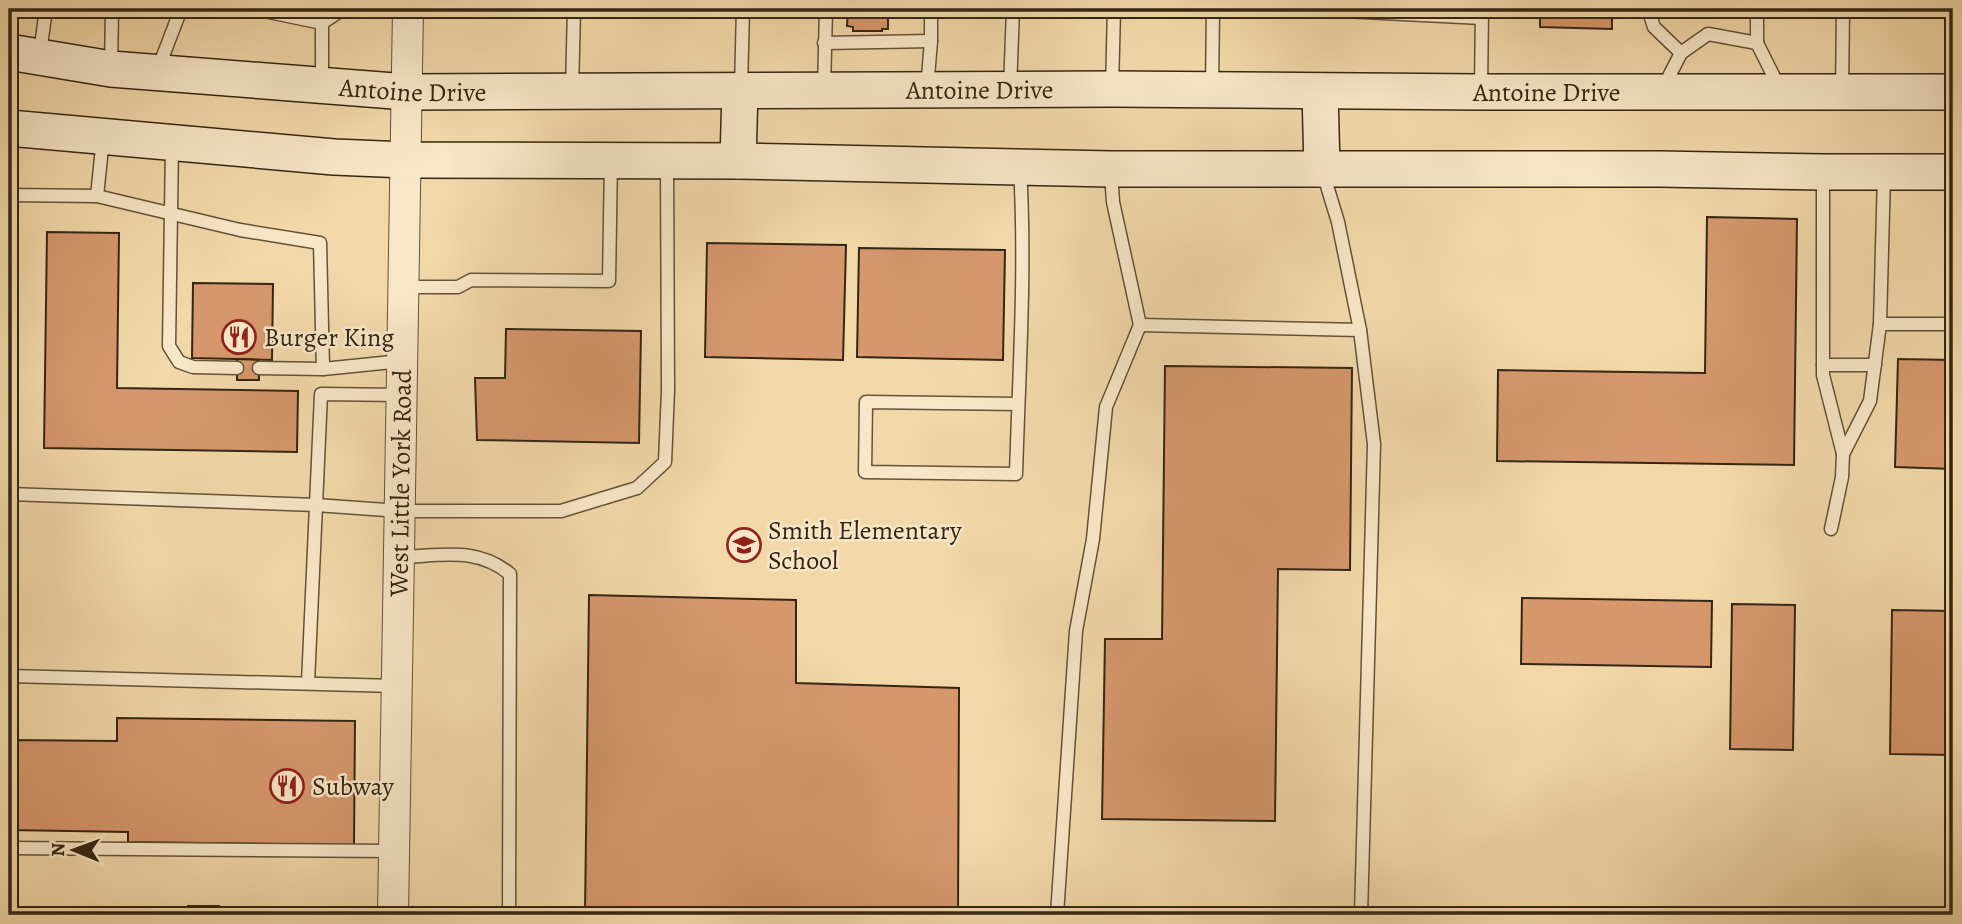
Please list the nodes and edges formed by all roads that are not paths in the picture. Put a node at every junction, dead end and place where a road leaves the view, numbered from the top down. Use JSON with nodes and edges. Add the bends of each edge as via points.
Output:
{"nodes":[{"id":1,"x":47,"y":9,"type":"edge"},
{"id":2,"x":111,"y":9,"type":"edge"},
{"id":3,"x":181,"y":9,"type":"edge"},
{"id":4,"x":219,"y":9,"type":"edge"},
{"id":5,"x":343,"y":9,"type":"edge"},
{"id":6,"x":408,"y":9,"type":"edge"},
{"id":7,"x":574,"y":9,"type":"edge"},
{"id":8,"x":720,"y":9,"type":"edge"},
{"id":9,"x":743,"y":9,"type":"edge"},
{"id":10,"x":825,"y":9,"type":"edge"},
{"id":11,"x":931,"y":9,"type":"edge"},
{"id":12,"x":1013,"y":9,"type":"edge"},
{"id":13,"x":1114,"y":9,"type":"edge"},
{"id":14,"x":1213,"y":9,"type":"edge"},
{"id":15,"x":1304,"y":9,"type":"edge"},
{"id":16,"x":1648,"y":9,"type":"edge"},
{"id":17,"x":1756,"y":9,"type":"edge"},
{"id":18,"x":1843,"y":9,"type":"edge"},
{"id":19,"x":1953,"y":9,"type":"edge"},
{"id":20,"x":1482,"y":13,"type":"edge"},
{"id":21,"x":322,"y":23,"type":"junction"},
{"id":22,"x":1953,"y":30,"type":"edge"},
{"id":23,"x":931,"y":41,"type":"junction"},
{"id":24,"x":824,"y":43,"type":"junction"},
{"id":25,"x":1757,"y":43,"type":"junction"},
{"id":26,"x":1681,"y":53,"type":"junction"},
{"id":27,"x":24,"y":55,"type":"edge"},
{"id":28,"x":111,"y":69,"type":"junction"},
{"id":29,"x":157,"y":72,"type":"junction"},
{"id":30,"x":323,"y":85,"type":"junction"},
{"id":31,"x":927,"y":89,"type":"junction"},
{"id":32,"x":1010,"y":89,"type":"junction"},
{"id":33,"x":1112,"y":89,"type":"junction"},
{"id":34,"x":1212,"y":89,"type":"junction"},
{"id":35,"x":740,"y":90,"type":"junction"},
{"id":36,"x":824,"y":90,"type":"junction"},
{"id":37,"x":1320,"y":90,"type":"junction"},
{"id":38,"x":572,"y":91,"type":"junction"},
{"id":39,"x":1661,"y":91,"type":"junction"},
{"id":40,"x":407,"y":92,"type":"junction"},
{"id":41,"x":1480,"y":92,"type":"junction"},
{"id":42,"x":1782,"y":92,"type":"junction"},
{"id":43,"x":1842,"y":92,"type":"junction"},
{"id":44,"x":1953,"y":92,"type":"edge"},
{"id":45,"x":9,"y":128,"type":"edge"},
{"id":46,"x":103,"y":137,"type":"junction"},
{"id":47,"x":172,"y":143,"type":"junction"},
{"id":48,"x":406,"y":160,"type":"junction"},
{"id":49,"x":611,"y":161,"type":"junction"},
{"id":50,"x":667,"y":161,"type":"junction"},
{"id":51,"x":738,"y":161,"type":"junction"},
{"id":52,"x":1020,"y":167,"type":"junction"},
{"id":53,"x":1111,"y":169,"type":"junction"},
{"id":54,"x":1322,"y":169,"type":"junction"},
{"id":55,"x":1823,"y":172,"type":"junction"},
{"id":56,"x":1884,"y":172,"type":"junction"},
{"id":57,"x":1953,"y":172,"type":"edge"},
{"id":58,"x":9,"y":195,"type":"edge"},
{"id":59,"x":97,"y":196,"type":"junction"},
{"id":60,"x":170,"y":214,"type":"junction"},
{"id":61,"x":404,"y":287,"type":"junction"},
{"id":62,"x":1880,"y":324,"type":"junction"},
{"id":63,"x":1953,"y":324,"type":"edge"},
{"id":64,"x":1140,"y":325,"type":"junction"},
{"id":65,"x":1360,"y":330,"type":"junction"},
{"id":66,"x":402,"y":361,"type":"junction"},
{"id":67,"x":1823,"y":365,"type":"junction"},
{"id":68,"x":1875,"y":365,"type":"junction"},
{"id":69,"x":237,"y":368,"type":"dead end"},
{"id":70,"x":259,"y":368,"type":"dead end"},
{"id":71,"x":323,"y":369,"type":"junction"},
{"id":72,"x":402,"y":395,"type":"junction"},
{"id":73,"x":1018,"y":404,"type":"junction"},
{"id":74,"x":1843,"y":454,"type":"junction"},
{"id":75,"x":9,"y":494,"type":"edge"},
{"id":76,"x":316,"y":505,"type":"junction"},
{"id":77,"x":400,"y":511,"type":"junction"},
{"id":78,"x":1831,"y":529,"type":"dead end"},
{"id":79,"x":399,"y":557,"type":"junction"},
{"id":80,"x":9,"y":676,"type":"edge"},
{"id":81,"x":308,"y":683,"type":"junction"},
{"id":82,"x":397,"y":685,"type":"junction"},
{"id":83,"x":9,"y":848,"type":"edge"},
{"id":84,"x":394,"y":851,"type":"junction"},
{"id":85,"x":393,"y":915,"type":"edge"},
{"id":86,"x":509,"y":915,"type":"edge"},
{"id":87,"x":1057,"y":915,"type":"edge"},
{"id":88,"x":1361,"y":915,"type":"edge"}],
"edges":[{"from":1,"to":27,"type":"lane"},
{"from":2,"to":28,"type":"lane"},
{"from":3,"to":29,"type":"lane"},
{"from":4,"to":21,"type":"lane","via":[[264,11]]},
{"from":5,"to":21,"type":"lane"},
{"from":6,"to":40,"type":"street","name":"West Little York Road"},
{"from":7,"to":38,"type":"lane"},
{"from":8,"to":9,"type":"lane"},
{"from":9,"to":35,"type":"lane"},
{"from":10,"to":24,"type":"lane"},
{"from":11,"to":23,"type":"lane"},
{"from":12,"to":32,"type":"lane"},
{"from":13,"to":33,"type":"lane"},
{"from":14,"to":34,"type":"lane"},
{"from":15,"to":20,"type":"lane"},
{"from":16,"to":26,"type":"lane","via":[[1654,27]]},
{"from":17,"to":25,"type":"lane"},
{"from":18,"to":43,"type":"lane"},
{"from":19,"to":22,"type":"lane"},
{"from":20,"to":41,"type":"lane"},
{"from":21,"to":30,"type":"lane"},
{"from":23,"to":24,"type":"lane"},
{"from":23,"to":31,"type":"lane"},
{"from":24,"to":36,"type":"lane"},
{"from":25,"to":26,"type":"lane","via":[[1708,34]]},
{"from":25,"to":42,"type":"lane"},
{"from":26,"to":39,"type":"lane"},
{"from":27,"to":28,"type":"main road","name":"Antoine Drive"},
{"from":28,"to":29,"type":"main road","name":"Antoine Drive"},
{"from":29,"to":30,"type":"main road","name":"Antoine Drive"},
{"from":30,"to":40,"type":"main road","name":"Antoine Drive"},
{"from":31,"to":32,"type":"main road","name":"Antoine Drive"},
{"from":31,"to":36,"type":"main road","name":"Antoine Drive"},
{"from":32,"to":33,"type":"main road","name":"Antoine Drive"},
{"from":33,"to":34,"type":"main road","name":"Antoine Drive"},
{"from":34,"to":37,"type":"main road","name":"Antoine Drive"},
{"from":35,"to":36,"type":"main road","name":"Antoine Drive"},
{"from":35,"to":38,"type":"main road","name":"Antoine Drive"},
{"from":35,"to":51,"type":"main road"},
{"from":37,"to":41,"type":"main road","name":"Antoine Drive"},
{"from":37,"to":54,"type":"main road"},
{"from":38,"to":40,"type":"main road","name":"Antoine Drive"},
{"from":39,"to":41,"type":"main road","name":"Antoine Drive"},
{"from":39,"to":42,"type":"main road","name":"Antoine Drive"},
{"from":40,"to":48,"type":"street","name":"West Little York Road"},
{"from":42,"to":43,"type":"main road","name":"Antoine Drive"},
{"from":43,"to":44,"type":"main road","name":"Antoine Drive"},
{"from":45,"to":46,"type":"main road"},
{"from":46,"to":47,"type":"main road"},
{"from":46,"to":59,"type":"lane"},
{"from":47,"to":48,"type":"main road"},
{"from":47,"to":60,"type":"lane"},
{"from":48,"to":49,"type":"main road"},
{"from":48,"to":61,"type":"street","name":"West Little York Road"},
{"from":49,"to":50,"type":"main road"},
{"from":49,"to":61,"type":"lane","via":[[609,281],[471,280],[458,288]]},
{"from":50,"to":51,"type":"main road"},
{"from":50,"to":77,"type":"lane","via":[[665,462],[636,488],[561,511]]},
{"from":51,"to":52,"type":"main road"},
{"from":52,"to":53,"type":"main road"},
{"from":52,"to":73,"type":"lane"},
{"from":53,"to":54,"type":"main road"},
{"from":53,"to":64,"type":"lane","via":[[1113,202]]},
{"from":54,"to":55,"type":"main road"},
{"from":54,"to":65,"type":"lane"},
{"from":55,"to":56,"type":"main road"},
{"from":55,"to":67,"type":"lane"},
{"from":56,"to":57,"type":"main road"},
{"from":56,"to":62,"type":"lane"},
{"from":58,"to":59,"type":"lane"},
{"from":59,"to":60,"type":"lane"},
{"from":60,"to":69,"type":"lane","via":[[169,346],[179,362],[193,367]]},
{"from":60,"to":71,"type":"lane","via":[[320,243]]},
{"from":61,"to":66,"type":"street","name":"West Little York Road"},
{"from":62,"to":63,"type":"lane"},
{"from":62,"to":68,"type":"lane"},
{"from":64,"to":65,"type":"lane"},
{"from":64,"to":87,"type":"lane","via":[[1106,407],[1093,539],[1076,631]]},
{"from":65,"to":88,"type":"lane","via":[[1374,444]]},
{"from":66,"to":71,"type":"lane"},
{"from":66,"to":72,"type":"street","name":"West Little York Road"},
{"from":67,"to":68,"type":"lane"},
{"from":67,"to":74,"type":"lane"},
{"from":68,"to":74,"type":"lane","via":[[1870,401]]},
{"from":70,"to":71,"type":"lane"},
{"from":72,"to":76,"type":"lane","via":[[321,394]]},
{"from":72,"to":77,"type":"street","name":"West Little York Road"},
{"from":73,"to":73,"type":"lane","via":[[1016,474],[865,472],[866,402]]},
{"from":74,"to":78,"type":"lane"},
{"from":75,"to":76,"type":"lane"},
{"from":76,"to":77,"type":"lane"},
{"from":76,"to":81,"type":"lane"},
{"from":77,"to":79,"type":"street","name":"West Little York Road"},
{"from":79,"to":82,"type":"street","name":"West Little York Road"},
{"from":79,"to":86,"type":"lane","via":[[475,555],[496,562],[510,574]]},
{"from":80,"to":81,"type":"lane"},
{"from":81,"to":82,"type":"lane"},
{"from":82,"to":84,"type":"street","name":"West Little York Road"},
{"from":83,"to":84,"type":"lane"},
{"from":84,"to":85,"type":"street","name":"West Little York Road"}]}
